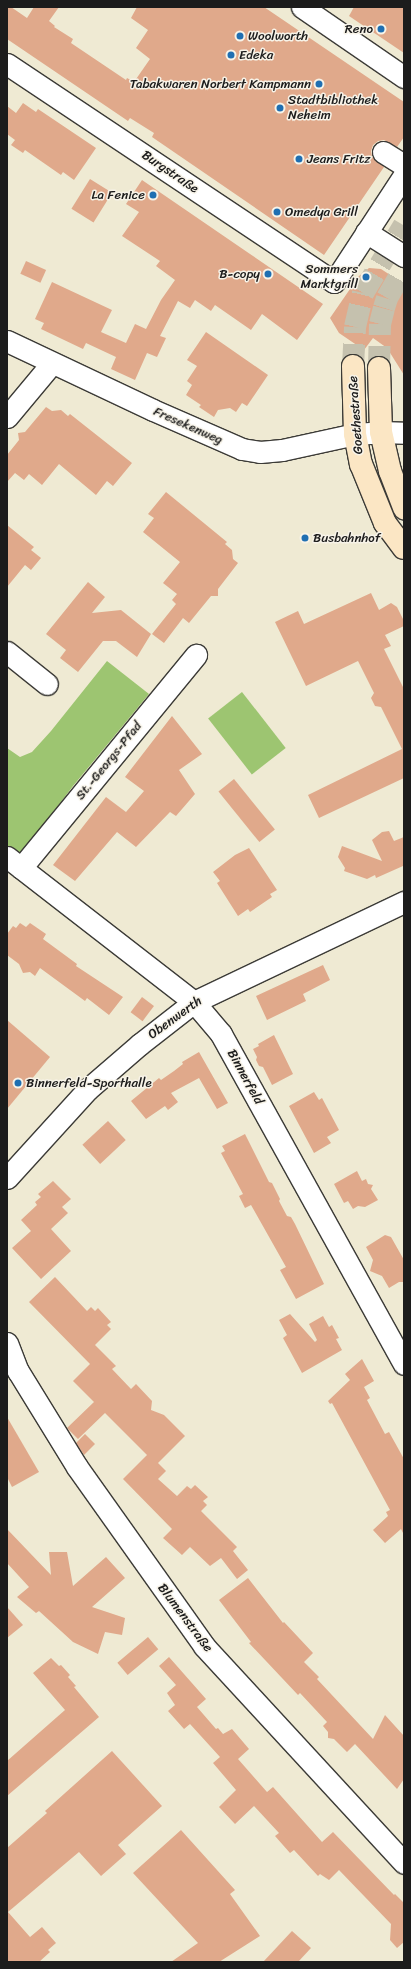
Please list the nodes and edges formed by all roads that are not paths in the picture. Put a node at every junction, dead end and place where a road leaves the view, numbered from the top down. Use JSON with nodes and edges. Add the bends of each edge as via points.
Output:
{"nodes":[{"id":1,"x":302,"y":7,"type":"edge"},
{"id":2,"x":7,"y":64,"type":"edge"},
{"id":3,"x":404,"y":77,"type":"edge"},
{"id":4,"x":383,"y":152,"type":"dead end"},
{"id":5,"x":404,"y":165,"type":"edge"},
{"id":6,"x":404,"y":175,"type":"edge"},
{"id":7,"x":366,"y":232,"type":"junction"},
{"id":8,"x":404,"y":256,"type":"edge"},
{"id":9,"x":7,"y":341,"type":"edge"},
{"id":10,"x":52,"y":363,"type":"junction"},
{"id":11,"x":353,"y":366,"type":"tunnel mouth"},
{"id":12,"x":379,"y":368,"type":"tunnel mouth"},
{"id":13,"x":7,"y":417,"type":"edge"},
{"id":14,"x":381,"y":432,"type":"junction"},
{"id":15,"x":404,"y":433,"type":"edge"},
{"id":16,"x":355,"y":434,"type":"junction"},
{"id":17,"x":404,"y":508,"type":"edge"},
{"id":18,"x":404,"y":548,"type":"edge"},
{"id":19,"x":7,"y":652,"type":"edge"},
{"id":20,"x":196,"y":655,"type":"dead end"},
{"id":21,"x":47,"y":684,"type":"dead end"},
{"id":22,"x":14,"y":863,"type":"edge"},
{"id":23,"x":404,"y":902,"type":"edge"},
{"id":24,"x":194,"y":1002,"type":"junction"},
{"id":25,"x":7,"y":1178,"type":"edge"},
{"id":26,"x":7,"y":1343,"type":"edge"},
{"id":27,"x":404,"y":1364,"type":"edge"},
{"id":28,"x":404,"y":1863,"type":"edge"}],
"edges":[{"from":1,"to":3,"type":"street"},
{"from":2,"to":7,"type":"street","name":"Burgstraße","via":[[334,282]]},
{"from":4,"to":5,"type":"street"},
{"from":6,"to":7,"type":"street"},
{"from":7,"to":8,"type":"street"},
{"from":9,"to":10,"type":"street","name":"Fresekenweg"},
{"from":10,"to":13,"type":"street"},
{"from":10,"to":16,"type":"street","name":"Fresekenweg","via":[[242,449],[260,452],[282,450]]},
{"from":11,"to":16,"type":"street","name":"Goethestraße"},
{"from":12,"to":14,"type":"street","name":"Goethestraße"},
{"from":14,"to":15,"type":"street","name":"Fresekenweg"},
{"from":14,"to":16,"type":"street","name":"Fresekenweg"},
{"from":14,"to":17,"type":"street","name":"Goethestraße","via":[[388,465]]},
{"from":16,"to":18,"type":"street","name":"Goethestraße","via":[[360,464],[376,503],[385,523]]},
{"from":19,"to":21,"type":"street"},
{"from":20,"to":22,"type":"street","name":"St.-Georgs-Pfad"},
{"from":22,"to":24,"type":"street","name":"Binnerfeld"},
{"from":23,"to":24,"type":"street","name":"Obenwerth"},
{"from":24,"to":25,"type":"street","name":"Obenwerth","via":[[88,1089]]},
{"from":24,"to":27,"type":"street","name":"Binnerfeld","via":[[221,1034]]},
{"from":26,"to":28,"type":"street","name":"Blumenstraße","via":[[18,1371],[77,1467],[204,1646]]}]}
